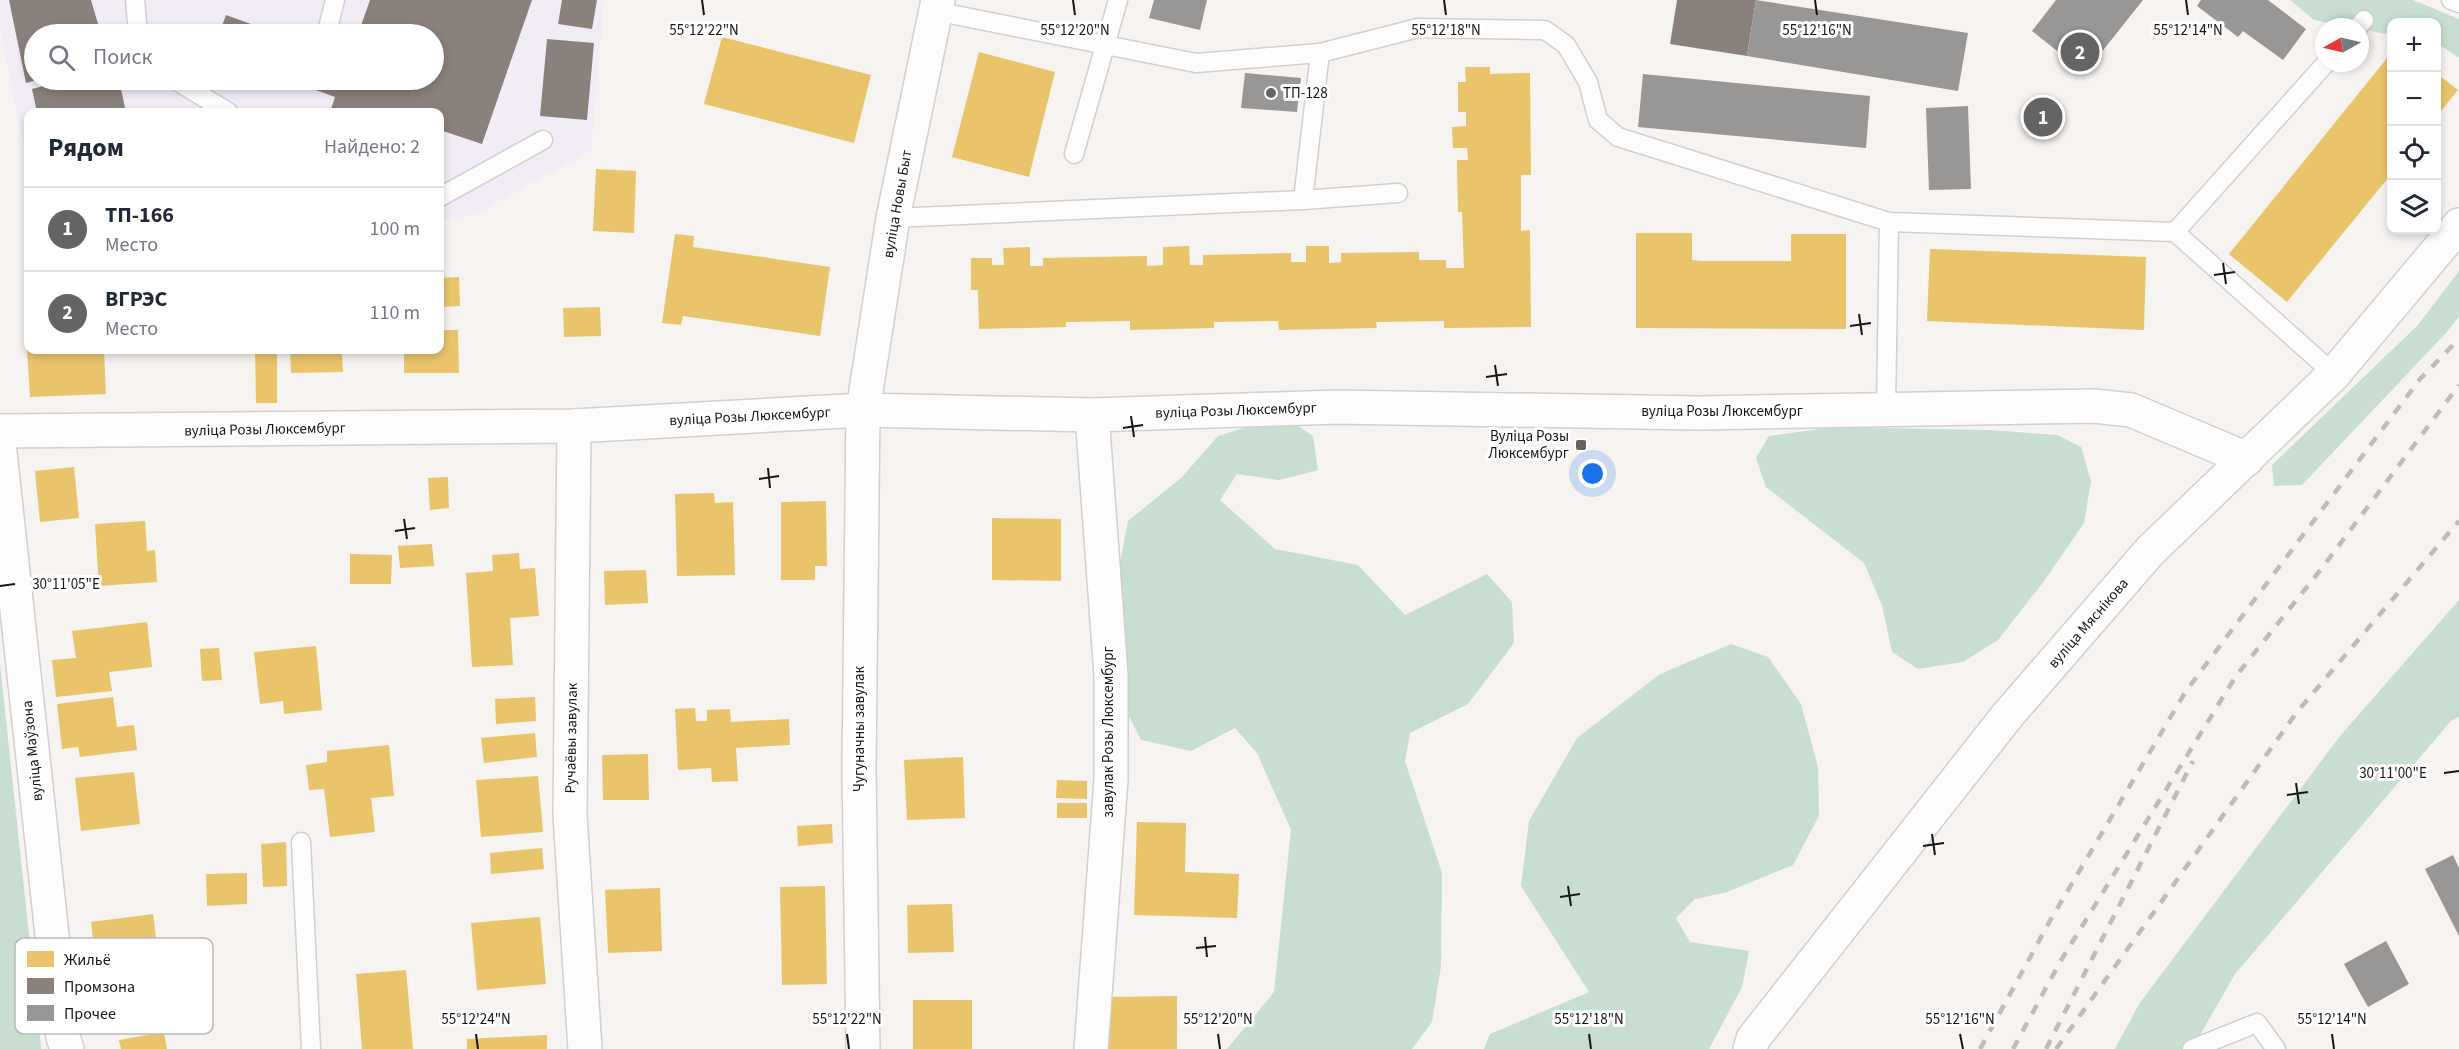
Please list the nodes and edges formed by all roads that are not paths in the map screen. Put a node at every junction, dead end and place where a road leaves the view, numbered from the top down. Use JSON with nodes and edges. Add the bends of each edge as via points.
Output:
{"nodes":[{"id":1,"x":135,"y":0,"type":"edge"},
{"id":2,"x":335,"y":0,"type":"edge"},
{"id":3,"x":1118,"y":0,"type":"edge"},
{"id":4,"x":2451,"y":0,"type":"edge"},
{"id":5,"x":2459,"y":3,"type":"edge"},
{"id":6,"x":937,"y":6,"type":"edge"},
{"id":7,"x":137,"y":24,"type":"edge"},
{"id":8,"x":329,"y":24,"type":"edge"},
{"id":9,"x":1107,"y":45,"type":"junction"},
{"id":10,"x":1320,"y":53,"type":"junction"},
{"id":11,"x":2318,"y":72,"type":"edge"},
{"id":12,"x":192,"y":90,"type":"edge"},
{"id":13,"x":221,"y":108,"type":"edge"},
{"id":14,"x":543,"y":140,"type":"dead end"},
{"id":15,"x":1074,"y":154,"type":"dead end"},
{"id":16,"x":1398,"y":193,"type":"dead end"},
{"id":17,"x":444,"y":195,"type":"edge"},
{"id":18,"x":1303,"y":200,"type":"junction"},
{"id":19,"x":893,"y":218,"type":"junction"},
{"id":20,"x":1889,"y":222,"type":"junction"},
{"id":21,"x":2459,"y":225,"type":"edge"},
{"id":22,"x":2175,"y":232,"type":"junction"},
{"id":23,"x":2334,"y":374,"type":"junction"},
{"id":24,"x":1886,"y":409,"type":"junction"},
{"id":25,"x":863,"y":410,"type":"junction"},
{"id":26,"x":1092,"y":415,"type":"junction"},
{"id":27,"x":574,"y":426,"type":"junction"},
{"id":28,"x":0,"y":431,"type":"edge"},
{"id":29,"x":0,"y":452,"type":"edge"},
{"id":30,"x":2247,"y":459,"type":"junction"},
{"id":31,"x":301,"y":842,"type":"dead end"},
{"id":32,"x":52,"y":938,"type":"edge"},
{"id":33,"x":63,"y":1034,"type":"edge"},
{"id":34,"x":67,"y":1049,"type":"edge"},
{"id":35,"x":311,"y":1049,"type":"edge"},
{"id":36,"x":585,"y":1049,"type":"edge"},
{"id":37,"x":862,"y":1049,"type":"edge"},
{"id":38,"x":1091,"y":1049,"type":"edge"},
{"id":39,"x":1750,"y":1049,"type":"edge"},
{"id":40,"x":2192,"y":1049,"type":"edge"},
{"id":41,"x":2276,"y":1049,"type":"edge"}],
"edges":[{"from":1,"to":7,"type":"lane"},
{"from":2,"to":8,"type":"lane"},
{"from":3,"to":9,"type":"lane"},
{"from":4,"to":5,"type":"lane"},
{"from":6,"to":9,"type":"lane"},
{"from":6,"to":19,"type":"street","name":"вуліца Новы Быт"},
{"from":9,"to":10,"type":"lane","via":[[1196,63]]},
{"from":9,"to":15,"type":"lane"},
{"from":10,"to":18,"type":"lane"},
{"from":10,"to":20,"type":"lane","via":[[1418,28],[1545,30],[1566,45],[1588,82],[1598,120],[1618,137]]},
{"from":11,"to":22,"type":"lane"},
{"from":12,"to":13,"type":"lane"},
{"from":14,"to":17,"type":"lane"},
{"from":16,"to":18,"type":"lane"},
{"from":18,"to":19,"type":"lane"},
{"from":19,"to":25,"type":"street","name":"вуліца Новы Быт"},
{"from":20,"to":22,"type":"lane"},
{"from":20,"to":24,"type":"lane"},
{"from":21,"to":23,"type":"street","name":"вуліца Мяснікова"},
{"from":22,"to":23,"type":"lane"},
{"from":23,"to":30,"type":"street","name":"вуліца Мяснікова"},
{"from":24,"to":26,"type":"street","name":"вуліца Розы Люксембург","via":[[1698,413],[1336,407]]},
{"from":24,"to":30,"type":"street","name":"вуліца Розы Люксембург","via":[[2094,406],[2132,410]]},
{"from":25,"to":26,"type":"street","name":"вуліца Розы Люксембург"},
{"from":25,"to":27,"type":"street","name":"вуліца Розы Люксембург"},
{"from":25,"to":37,"type":"street","name":"Чугуначны завулак","via":[[859,768]]},
{"from":26,"to":38,"type":"street","name":"завулак Розы Люксембург","via":[[1111,675],[1111,779]]},
{"from":27,"to":28,"type":"street","name":"вуліца Розы Люксембург"},
{"from":27,"to":36,"type":"street","name":"Ручаёвы завулак","via":[[570,815]]},
{"from":29,"to":32,"type":"street","name":"вуліца Маўзона"},
{"from":30,"to":39,"type":"street","name":"вуліца Мяснікова","via":[[2150,551],[2007,716],[1753,1039]]},
{"from":31,"to":35,"type":"lane"},
{"from":33,"to":34,"type":"street","name":"вуліца Маўзона"},
{"from":40,"to":41,"type":"lane","via":[[2257,1023]]}]}
